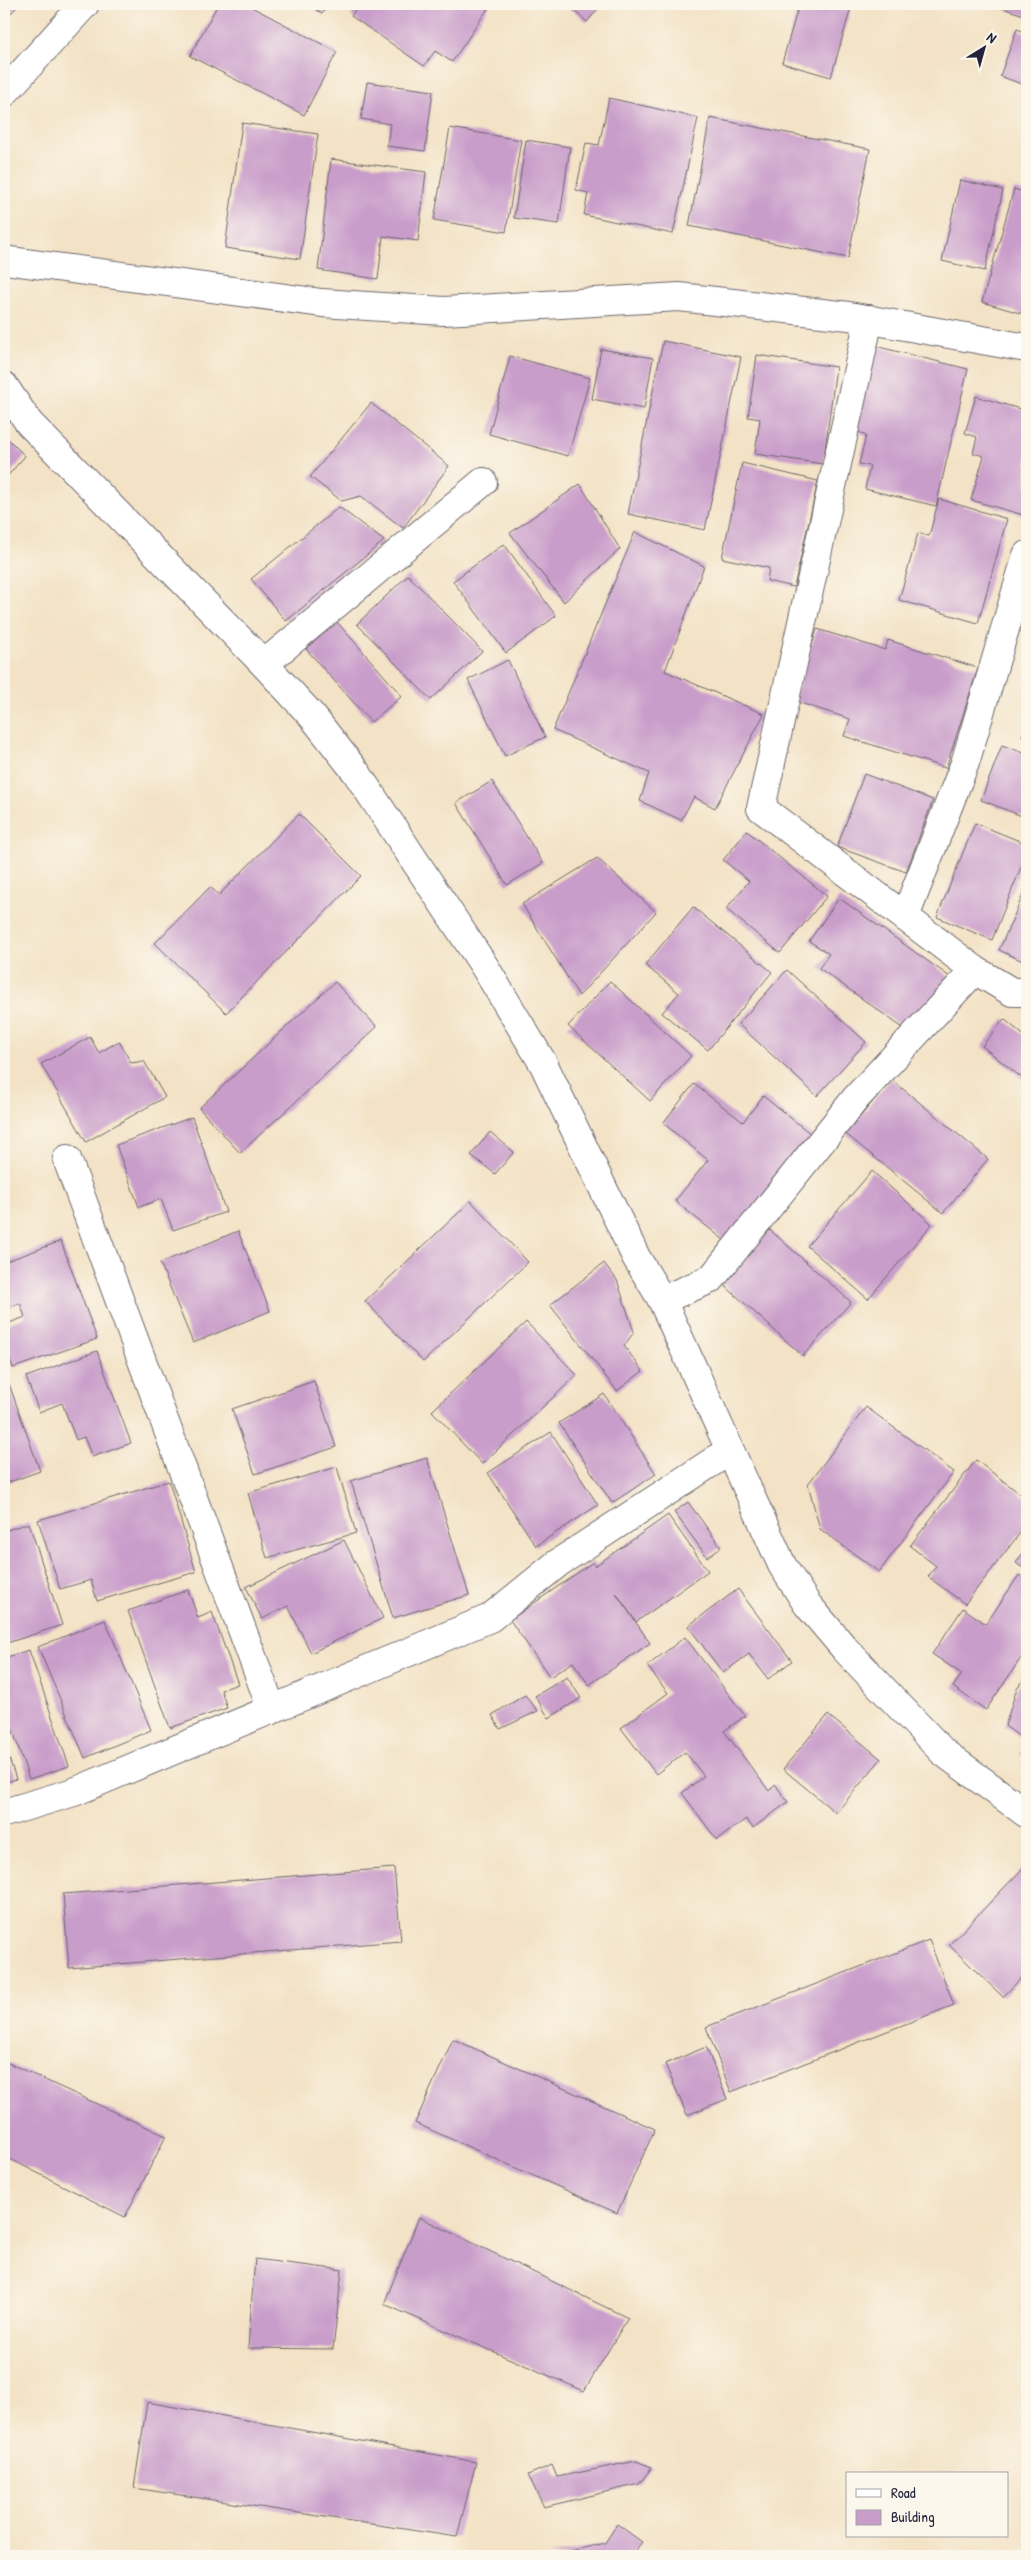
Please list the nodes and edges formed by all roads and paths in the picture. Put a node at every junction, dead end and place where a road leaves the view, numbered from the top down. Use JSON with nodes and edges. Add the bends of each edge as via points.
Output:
{"nodes":[{"id":1,"x":85,"y":4,"type":"edge"},
{"id":2,"x":4,"y":93,"type":"edge"},
{"id":3,"x":4,"y":260,"type":"edge"},
{"id":4,"x":869,"y":319,"type":"junction"},
{"id":5,"x":1027,"y":348,"type":"edge"},
{"id":6,"x":4,"y":386,"type":"edge"},
{"id":7,"x":483,"y":482,"type":"dead end"},
{"id":8,"x":1027,"y":555,"type":"edge"},
{"id":9,"x":264,"y":664,"type":"junction"},
{"id":10,"x":905,"y":917,"type":"junction"},
{"id":11,"x":975,"y":970,"type":"junction"},
{"id":12,"x":1027,"y":992,"type":"edge"},
{"id":13,"x":67,"y":1159,"type":"dead end"},
{"id":14,"x":662,"y":1300,"type":"junction"},
{"id":15,"x":729,"y":1451,"type":"junction"},
{"id":16,"x":272,"y":1710,"type":"junction"},
{"id":17,"x":4,"y":1813,"type":"edge"},
{"id":18,"x":1027,"y":1814,"type":"edge"}],
"edges":[{"from":1,"to":2,"type":"street"},
{"from":3,"to":4,"type":"street","via":[[322,303],[444,311],[680,297]]},
{"from":4,"to":5,"type":"street"},
{"from":4,"to":10,"type":"street","via":[[760,808]]},
{"from":6,"to":9,"type":"street","via":[[29,423]]},
{"from":7,"to":9,"type":"street"},
{"from":8,"to":10,"type":"street","via":[[965,763]]},
{"from":9,"to":14,"type":"street","via":[[313,717],[356,772],[483,964],[543,1063],[636,1257]]},
{"from":10,"to":11,"type":"street"},
{"from":11,"to":12,"type":"street","via":[[1012,992]]},
{"from":11,"to":14,"type":"street","via":[[856,1098],[711,1278]]},
{"from":13,"to":16,"type":"street"},
{"from":14,"to":15,"type":"street"},
{"from":15,"to":16,"type":"street","via":[[558,1563],[490,1618]]},
{"from":15,"to":18,"type":"street","via":[[782,1565],[813,1611],[943,1752]]},
{"from":16,"to":17,"type":"street","via":[[74,1792]]}]}
